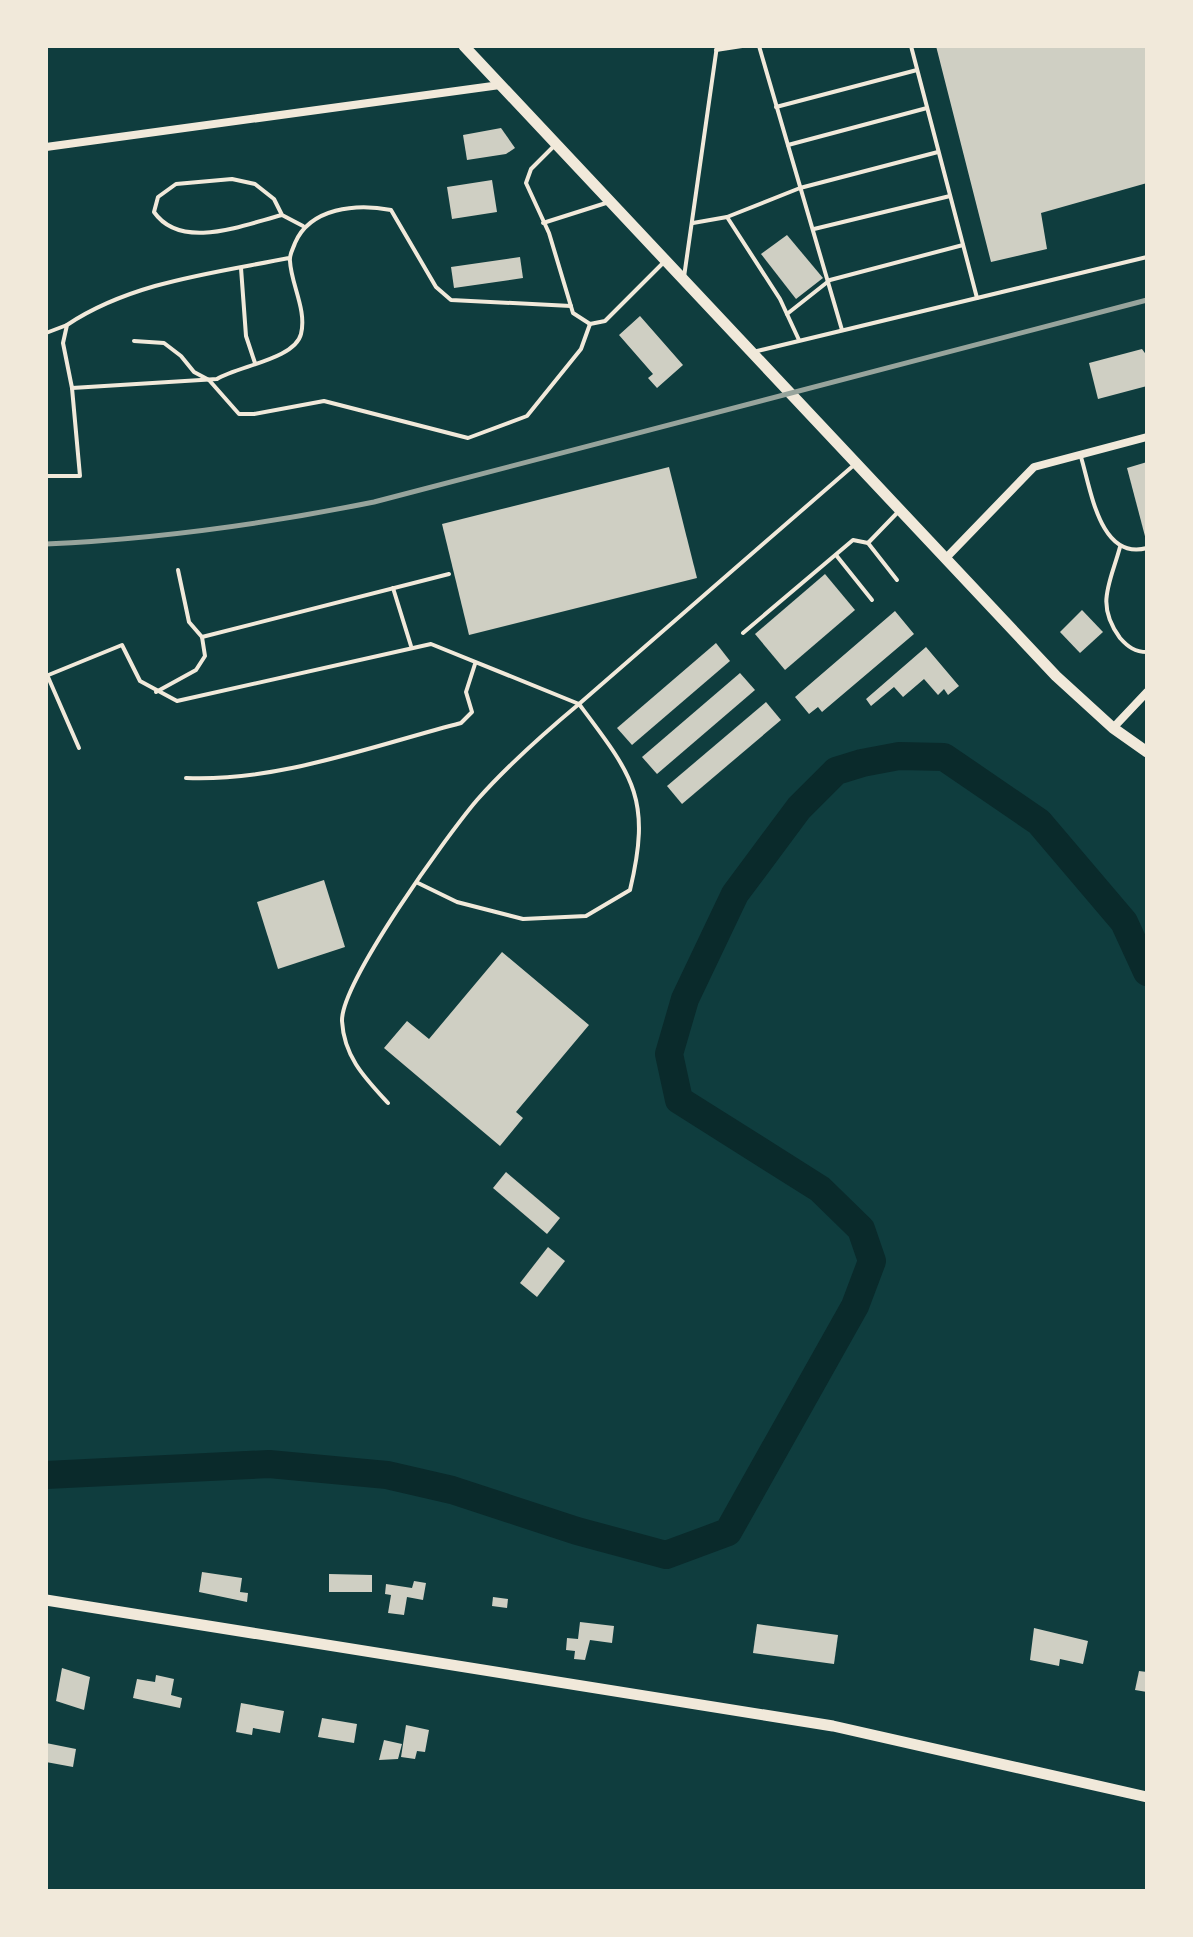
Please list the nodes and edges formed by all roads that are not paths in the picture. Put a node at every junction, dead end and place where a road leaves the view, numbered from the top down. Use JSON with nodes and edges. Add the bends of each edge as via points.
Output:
{"nodes":[{"id":1,"x":464,"y":46,"type":"edge"},
{"id":2,"x":742,"y":46,"type":"edge"},
{"id":3,"x":759,"y":46,"type":"edge"},
{"id":4,"x":911,"y":46,"type":"edge"},
{"id":5,"x":716,"y":48,"type":"edge"},
{"id":6,"x":917,"y":70,"type":"junction"},
{"id":7,"x":500,"y":85,"type":"junction"},
{"id":8,"x":776,"y":107,"type":"junction"},
{"id":9,"x":927,"y":108,"type":"junction"},
{"id":10,"x":556,"y":145,"type":"junction"},
{"id":11,"x":788,"y":145,"type":"junction"},
{"id":12,"x":46,"y":147,"type":"edge"},
{"id":13,"x":938,"y":152,"type":"junction"},
{"id":14,"x":800,"y":188,"type":"junction"},
{"id":15,"x":950,"y":196,"type":"junction"},
{"id":16,"x":609,"y":202,"type":"junction"},
{"id":17,"x":282,"y":215,"type":"junction"},
{"id":18,"x":727,"y":217,"type":"junction"},
{"id":19,"x":543,"y":223,"type":"junction"},
{"id":20,"x":692,"y":223,"type":"junction"},
{"id":21,"x":303,"y":226,"type":"junction"},
{"id":22,"x":814,"y":229,"type":"junction"},
{"id":23,"x":963,"y":245,"type":"junction"},
{"id":24,"x":1147,"y":257,"type":"edge"},
{"id":25,"x":289,"y":258,"type":"junction"},
{"id":26,"x":665,"y":261,"type":"junction"},
{"id":27,"x":241,"y":268,"type":"junction"},
{"id":28,"x":830,"y":280,"type":"junction"},
{"id":29,"x":683,"y":281,"type":"junction"},
{"id":30,"x":977,"y":298,"type":"junction"},
{"id":31,"x":571,"y":306,"type":"junction"},
{"id":32,"x":787,"y":314,"type":"junction"},
{"id":33,"x":590,"y":324,"type":"junction"},
{"id":34,"x":67,"y":325,"type":"junction"},
{"id":35,"x":842,"y":330,"type":"junction"},
{"id":36,"x":46,"y":333,"type":"edge"},
{"id":37,"x":799,"y":340,"type":"junction"},
{"id":38,"x":134,"y":341,"type":"dead end"},
{"id":39,"x":750,"y":352,"type":"junction"},
{"id":40,"x":255,"y":363,"type":"junction"},
{"id":41,"x":209,"y":380,"type":"junction"},
{"id":42,"x":72,"y":388,"type":"junction"},
{"id":43,"x":1147,"y":437,"type":"edge"},
{"id":44,"x":1080,"y":455,"type":"junction"},
{"id":45,"x":856,"y":463,"type":"junction"},
{"id":46,"x":46,"y":476,"type":"edge"},
{"id":47,"x":900,"y":510,"type":"junction"},
{"id":48,"x":868,"y":543,"type":"junction"},
{"id":49,"x":1120,"y":547,"type":"junction"},
{"id":50,"x":1147,"y":548,"type":"edge"},
{"id":51,"x":835,"y":555,"type":"junction"},
{"id":52,"x":946,"y":558,"type":"junction"},
{"id":53,"x":178,"y":570,"type":"dead end"},
{"id":54,"x":449,"y":574,"type":"dead end"},
{"id":55,"x":897,"y":580,"type":"dead end"},
{"id":56,"x":393,"y":588,"type":"junction"},
{"id":57,"x":872,"y":600,"type":"dead end"},
{"id":58,"x":743,"y":633,"type":"dead end"},
{"id":59,"x":202,"y":637,"type":"junction"},
{"id":60,"x":411,"y":646,"type":"junction"},
{"id":61,"x":1147,"y":652,"type":"edge"},
{"id":62,"x":475,"y":664,"type":"junction"},
{"id":63,"x":47,"y":676,"type":"edge"},
{"id":64,"x":156,"y":692,"type":"junction"},
{"id":65,"x":1147,"y":692,"type":"edge"},
{"id":66,"x":579,"y":704,"type":"junction"},
{"id":67,"x":1113,"y":728,"type":"junction"},
{"id":68,"x":79,"y":748,"type":"dead end"},
{"id":69,"x":1147,"y":752,"type":"edge"},
{"id":70,"x":186,"y":778,"type":"dead end"},
{"id":71,"x":418,"y":883,"type":"junction"},
{"id":72,"x":388,"y":1103,"type":"dead end"},
{"id":73,"x":46,"y":1600,"type":"edge"},
{"id":74,"x":1147,"y":1797,"type":"edge"}],
"edges":[{"from":1,"to":7,"type":"main road"},
{"from":2,"to":5,"type":"lane"},
{"from":3,"to":8,"type":"lane"},
{"from":4,"to":6,"type":"lane"},
{"from":5,"to":20,"type":"lane"},
{"from":6,"to":8,"type":"lane"},
{"from":6,"to":9,"type":"lane"},
{"from":7,"to":10,"type":"main road"},
{"from":7,"to":12,"type":"street"},
{"from":8,"to":11,"type":"lane"},
{"from":9,"to":11,"type":"lane"},
{"from":9,"to":13,"type":"lane"},
{"from":10,"to":16,"type":"main road"},
{"from":10,"to":19,"type":"lane","via":[[531,169],[526,183]]},
{"from":11,"to":14,"type":"lane"},
{"from":13,"to":14,"type":"lane"},
{"from":13,"to":15,"type":"lane"},
{"from":14,"to":18,"type":"lane"},
{"from":14,"to":22,"type":"lane"},
{"from":15,"to":22,"type":"lane"},
{"from":15,"to":23,"type":"lane"},
{"from":16,"to":19,"type":"lane"},
{"from":16,"to":26,"type":"main road"},
{"from":17,"to":17,"type":"lane","via":[[274,199],[255,184],[232,179],[176,184],[158,197],[154,212],[164,226],[183,233]]},
{"from":17,"to":21,"type":"lane"},
{"from":18,"to":20,"type":"lane"},
{"from":18,"to":32,"type":"lane"},
{"from":19,"to":31,"type":"lane"},
{"from":20,"to":29,"type":"lane"},
{"from":21,"to":25,"type":"lane"},
{"from":21,"to":31,"type":"lane","via":[[331,211],[370,206],[391,210],[436,287],[451,300]]},
{"from":22,"to":28,"type":"lane"},
{"from":23,"to":28,"type":"lane"},
{"from":23,"to":30,"type":"lane"},
{"from":24,"to":30,"type":"lane"},
{"from":25,"to":27,"type":"lane"},
{"from":25,"to":40,"type":"lane","via":[[301,334],[292,348]]},
{"from":26,"to":29,"type":"main road"},
{"from":26,"to":33,"type":"lane","via":[[605,321]]},
{"from":27,"to":34,"type":"lane","via":[[145,289],[91,309]]},
{"from":27,"to":40,"type":"lane","via":[[246,336]]},
{"from":28,"to":32,"type":"lane"},
{"from":28,"to":35,"type":"lane"},
{"from":29,"to":39,"type":"main road"},
{"from":30,"to":35,"type":"lane"},
{"from":31,"to":33,"type":"lane"},
{"from":32,"to":37,"type":"lane"},
{"from":33,"to":41,"type":"lane","via":[[581,349],[527,416],[468,438],[324,401],[239,414]]},
{"from":34,"to":36,"type":"lane"},
{"from":34,"to":42,"type":"lane","via":[[63,343]]},
{"from":35,"to":37,"type":"lane"},
{"from":37,"to":39,"type":"lane"},
{"from":38,"to":41,"type":"lane","via":[[164,343]]},
{"from":39,"to":45,"type":"main road"},
{"from":40,"to":41,"type":"lane"},
{"from":41,"to":42,"type":"lane"},
{"from":42,"to":46,"type":"lane","via":[[80,476]]},
{"from":43,"to":44,"type":"street"},
{"from":44,"to":49,"type":"lane","via":[[1111,540]]},
{"from":44,"to":52,"type":"street","via":[[1034,467]]},
{"from":45,"to":47,"type":"main road"},
{"from":45,"to":66,"type":"lane"},
{"from":47,"to":48,"type":"lane"},
{"from":47,"to":52,"type":"main road"},
{"from":48,"to":51,"type":"lane","via":[[853,540]]},
{"from":48,"to":55,"type":"lane"},
{"from":49,"to":50,"type":"lane"},
{"from":49,"to":61,"type":"lane","via":[[1106,616],[1130,647]]},
{"from":51,"to":57,"type":"lane"},
{"from":51,"to":58,"type":"lane"},
{"from":52,"to":67,"type":"main road","via":[[1056,676]]},
{"from":53,"to":59,"type":"lane","via":[[189,622]]},
{"from":54,"to":56,"type":"lane"},
{"from":56,"to":59,"type":"lane"},
{"from":56,"to":60,"type":"lane"},
{"from":59,"to":64,"type":"lane","via":[[205,656],[196,670]]},
{"from":60,"to":62,"type":"lane","via":[[431,644]]},
{"from":60,"to":64,"type":"lane","via":[[177,701]]},
{"from":62,"to":66,"type":"lane"},
{"from":62,"to":70,"type":"lane","via":[[466,692],[472,712],[461,723],[276,771],[215,780]]},
{"from":63,"to":64,"type":"lane","via":[[122,645],[140,681]]},
{"from":63,"to":68,"type":"lane"},
{"from":65,"to":67,"type":"street"},
{"from":66,"to":71,"type":"lane","via":[[476,802]]},
{"from":66,"to":71,"type":"lane","via":[[631,778],[641,812],[630,890],[586,916],[523,919],[457,902]]},
{"from":67,"to":69,"type":"main road"},
{"from":71,"to":72,"type":"lane","via":[[351,985],[342,1020],[352,1064]]},
{"from":73,"to":74,"type":"main road","via":[[833,1726]]}]}
